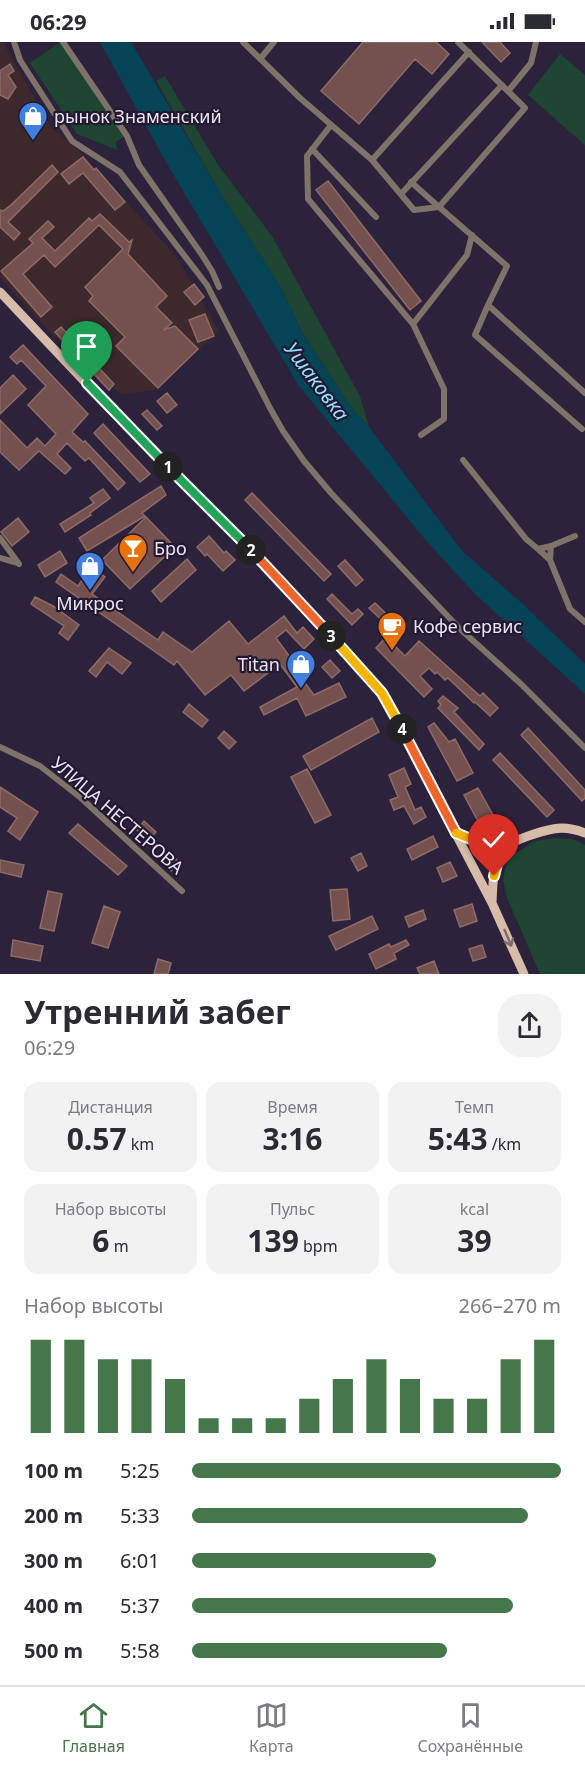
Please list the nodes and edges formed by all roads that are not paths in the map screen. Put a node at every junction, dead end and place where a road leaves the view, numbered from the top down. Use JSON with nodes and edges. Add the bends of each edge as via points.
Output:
{"nodes":[{"id":1,"x":14,"y":42,"type":"edge"},
{"id":2,"x":63,"y":42,"type":"edge"},
{"id":3,"x":243,"y":42,"type":"edge"},
{"id":4,"x":274,"y":42,"type":"edge"},
{"id":5,"x":459,"y":42,"type":"edge"},
{"id":6,"x":536,"y":42,"type":"edge"},
{"id":7,"x":469,"y":52,"type":"junction"},
{"id":8,"x":260,"y":59,"type":"junction"},
{"id":9,"x":502,"y":85,"type":"junction"},
{"id":10,"x":509,"y":90,"type":"dead end"},
{"id":11,"x":331,"y":125,"type":"junction"},
{"id":12,"x":312,"y":149,"type":"junction"},
{"id":13,"x":372,"y":160,"type":"junction"},
{"id":14,"x":411,"y":182,"type":"junction"},
{"id":15,"x":401,"y":194,"type":"dead end"},
{"id":16,"x":439,"y":207,"type":"junction"},
{"id":17,"x":376,"y":217,"type":"dead end"},
{"id":18,"x":472,"y":235,"type":"junction"},
{"id":19,"x":219,"y":287,"type":"dead end"},
{"id":20,"x":0,"y":292,"type":"edge"},
{"id":21,"x":489,"y":305,"type":"junction"},
{"id":22,"x":413,"y":324,"type":"junction"},
{"id":23,"x":585,"y":393,"type":"edge"},
{"id":24,"x":582,"y":429,"type":"dead end"},
{"id":25,"x":422,"y":435,"type":"dead end"},
{"id":26,"x":462,"y":460,"type":"dead end"},
{"id":27,"x":575,"y":536,"type":"dead end"},
{"id":28,"x":0,"y":538,"type":"edge"},
{"id":29,"x":551,"y":546,"type":"junction"},
{"id":30,"x":538,"y":549,"type":"junction"},
{"id":31,"x":0,"y":558,"type":"edge"},
{"id":32,"x":550,"y":560,"type":"junction"},
{"id":33,"x":585,"y":622,"type":"edge"},
{"id":34,"x":0,"y":747,"type":"edge"},
{"id":35,"x":585,"y":748,"type":"edge"},
{"id":36,"x":455,"y":833,"type":"junction"},
{"id":37,"x":585,"y":833,"type":"edge"},
{"id":38,"x":506,"y":848,"type":"junction"},
{"id":39,"x":182,"y":891,"type":"dead end"},
{"id":40,"x":492,"y":903,"type":"junction"},
{"id":41,"x":524,"y":974,"type":"edge"}],
"edges":[{"from":1,"to":35,"type":"street","via":[[20,60],[72,141],[120,172],[207,285],[270,408],[304,460],[459,628]]},
{"from":2,"to":19,"type":"street","via":[[127,135],[139,165],[213,271]]},
{"from":3,"to":8,"type":"street"},
{"from":4,"to":8,"type":"street"},
{"from":5,"to":7,"type":"street"},
{"from":6,"to":10,"type":"street","via":[[531,63]]},
{"from":7,"to":9,"type":"street"},
{"from":7,"to":13,"type":"street"},
{"from":8,"to":11,"type":"street"},
{"from":9,"to":14,"type":"street"},
{"from":9,"to":16,"type":"street","via":[[525,108]]},
{"from":11,"to":12,"type":"street"},
{"from":11,"to":13,"type":"street"},
{"from":12,"to":17,"type":"street"},
{"from":12,"to":22,"type":"street","via":[[307,156],[308,199]]},
{"from":13,"to":16,"type":"street","via":[[414,210]]},
{"from":14,"to":15,"type":"street"},
{"from":14,"to":16,"type":"street"},
{"from":16,"to":18,"type":"street"},
{"from":18,"to":21,"type":"street","via":[[507,266]]},
{"from":18,"to":22,"type":"street","via":[[467,255]]},
{"from":20,"to":36,"type":"main road","via":[[297,597],[382,693]]},
{"from":21,"to":23,"type":"street"},
{"from":21,"to":24,"type":"street","via":[[475,335]]},
{"from":22,"to":25,"type":"street","via":[[444,389],[444,419]]},
{"from":26,"to":30,"type":"street"},
{"from":27,"to":29,"type":"street"},
{"from":28,"to":31,"type":"street","via":[[19,564]]},
{"from":29,"to":30,"type":"street"},
{"from":29,"to":32,"type":"street"},
{"from":30,"to":32,"type":"street"},
{"from":32,"to":33,"type":"street","via":[[570,609]]},
{"from":34,"to":39,"type":"street","name":"УЛИЦА НЕСТЕРОВА","via":[[40,766],[81,798]]},
{"from":36,"to":38,"type":"main road"},
{"from":36,"to":40,"type":"main road"},
{"from":37,"to":38,"type":"main road","via":[[554,829]]},
{"from":38,"to":40,"type":"main road","via":[[496,866]]},
{"from":40,"to":41,"type":"main road","one_way":true}]}
